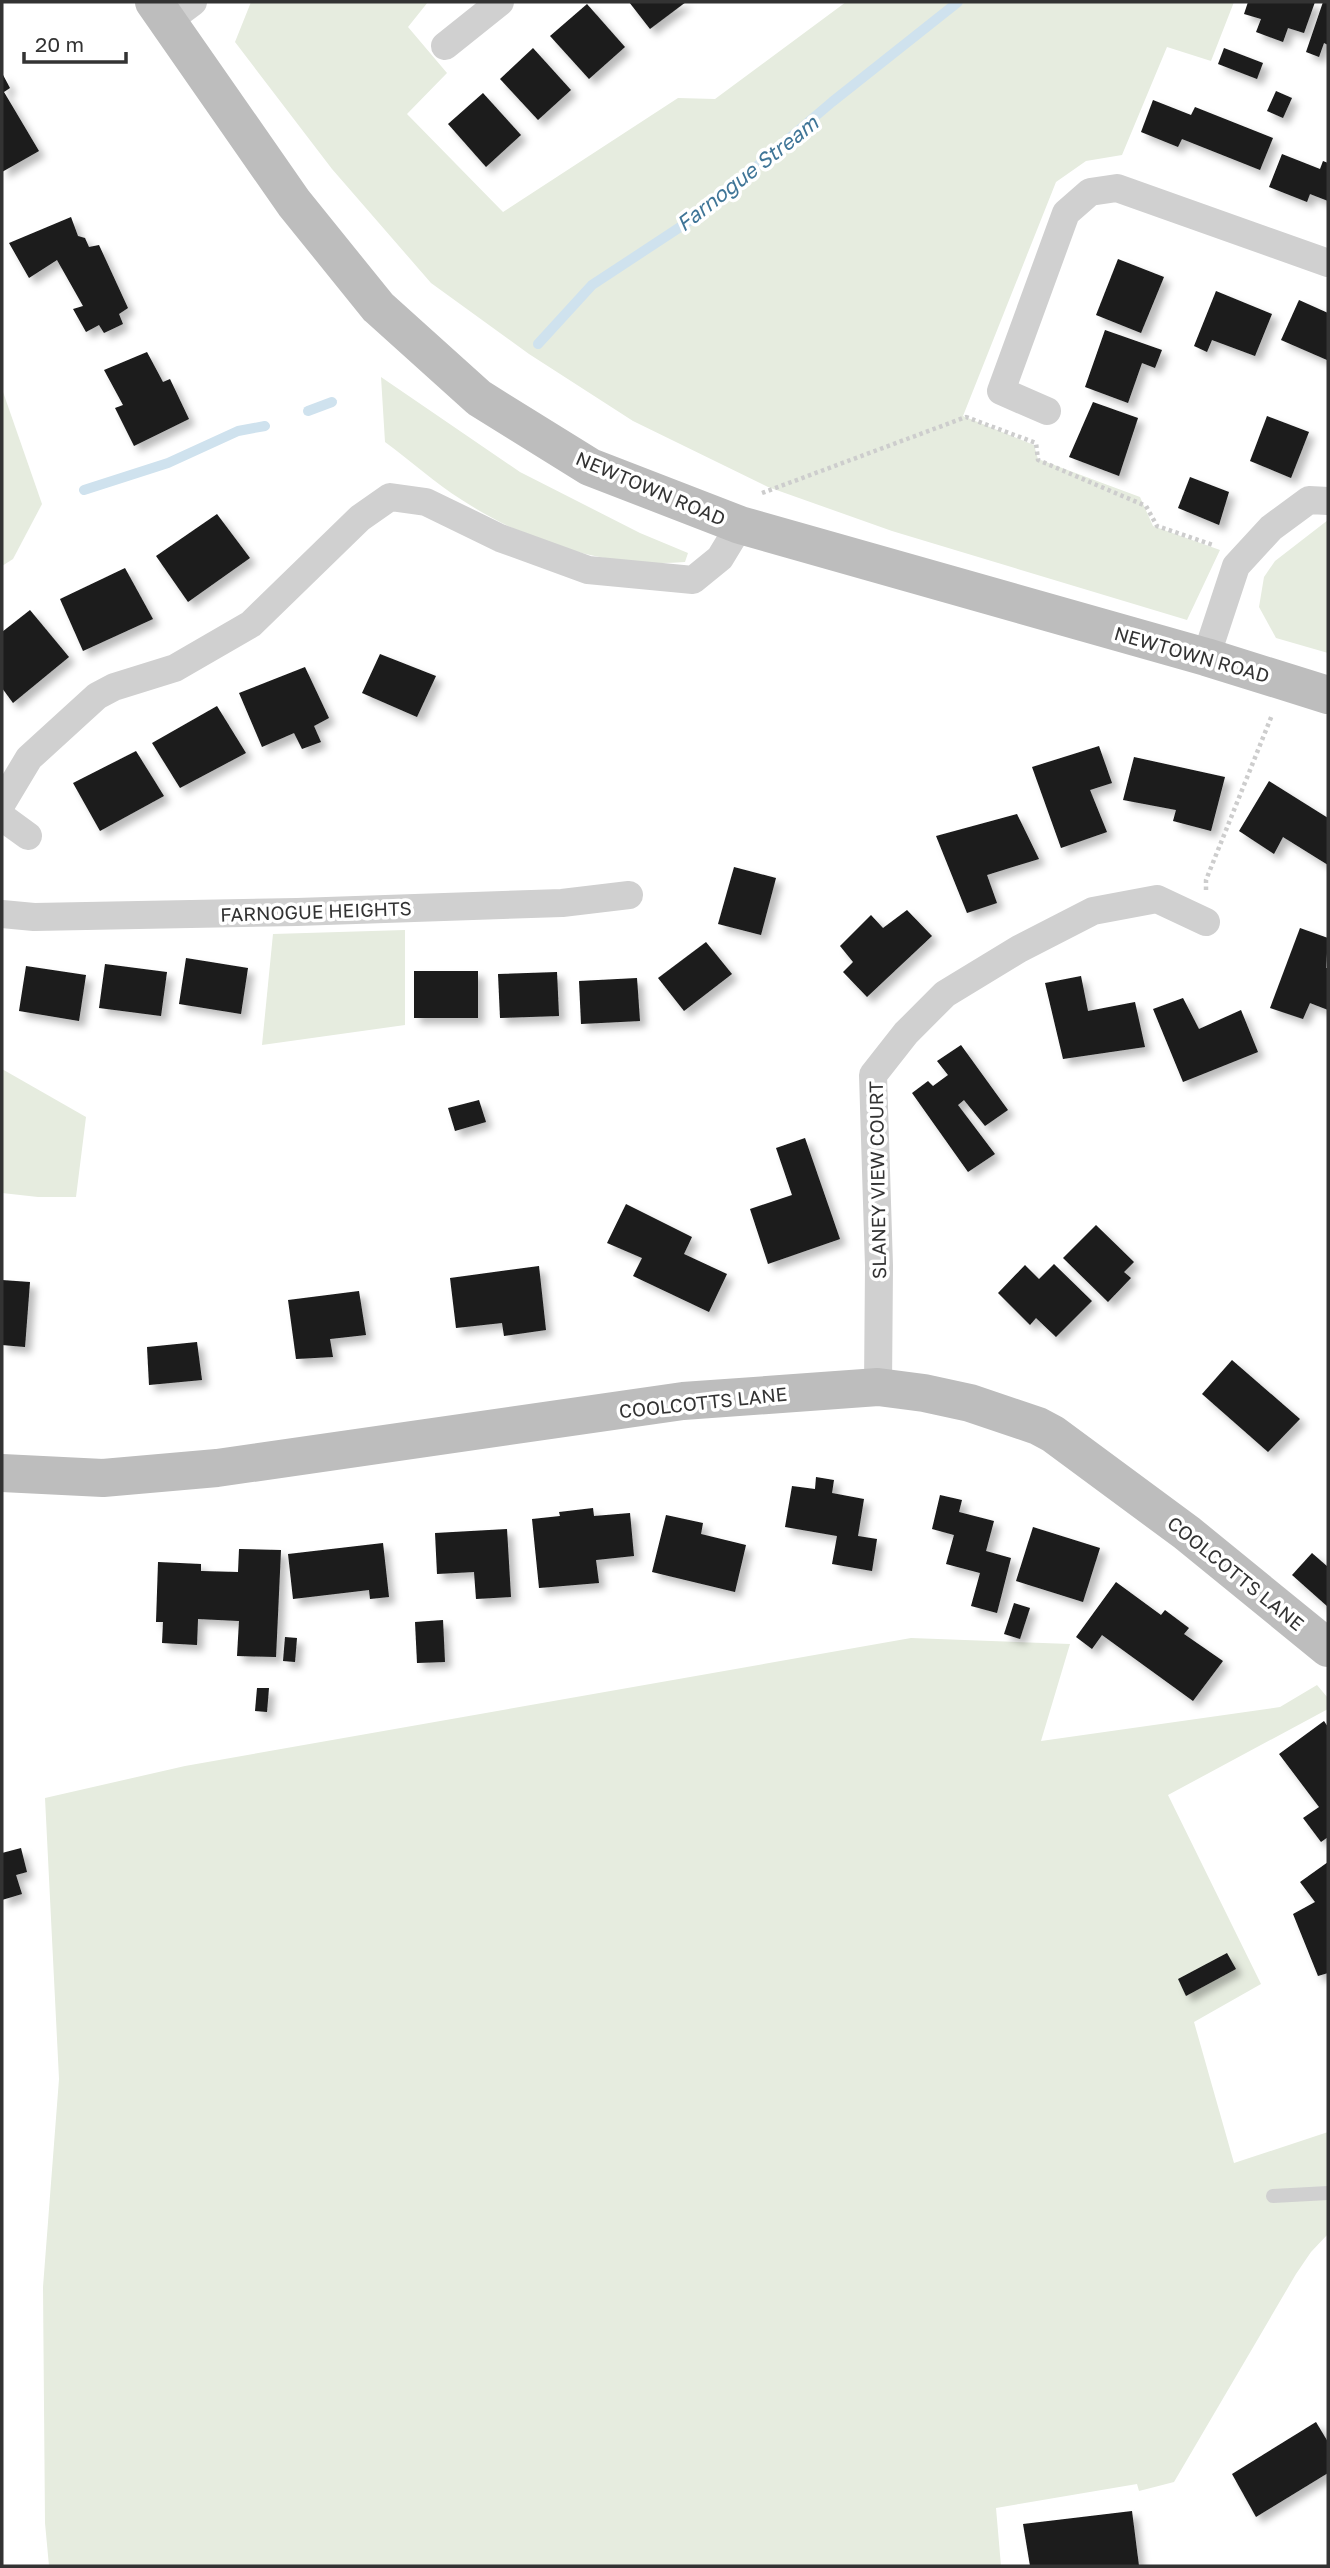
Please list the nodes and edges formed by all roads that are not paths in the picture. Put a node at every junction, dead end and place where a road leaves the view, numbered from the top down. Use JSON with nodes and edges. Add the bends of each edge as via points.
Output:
{"nodes":[{"id":1,"x":500,"y":2,"type":"edge"},
{"id":2,"x":172,"y":8,"type":"edge"},
{"id":3,"x":445,"y":46,"type":"dead end"},
{"id":4,"x":1328,"y":263,"type":"edge"},
{"id":5,"x":1047,"y":411,"type":"dead end"},
{"id":6,"x":1328,"y":501,"type":"edge"},
{"id":7,"x":740,"y":525,"type":"junction"},
{"id":8,"x":1206,"y":657,"type":"junction"},
{"id":9,"x":1328,"y":695,"type":"edge"},
{"id":10,"x":2,"y":803,"type":"edge"},
{"id":11,"x":2,"y":817,"type":"edge"},
{"id":12,"x":28,"y":836,"type":"dead end"},
{"id":13,"x":629,"y":895,"type":"dead end"},
{"id":14,"x":2,"y":914,"type":"edge"},
{"id":15,"x":1206,"y":922,"type":"road end"},
{"id":16,"x":878,"y":1387,"type":"junction"},
{"id":17,"x":2,"y":1473,"type":"edge"},
{"id":18,"x":1328,"y":1648,"type":"edge"},
{"id":19,"x":1328,"y":2193,"type":"edge"},
{"id":20,"x":1273,"y":2196,"type":"dead end"}],
"edges":[{"from":1,"to":3,"type":"street"},
{"from":2,"to":7,"type":"street","name":"NEWTOWN ROAD","via":[[293,203],[377,307],[479,398],[590,467]]},
{"from":4,"to":5,"type":"street","via":[[1117,188],[1090,192],[1066,213],[1001,391]]},
{"from":6,"to":8,"type":"street","via":[[1309,500],[1271,528],[1236,566]]},
{"from":7,"to":8,"type":"street","name":"NEWTOWN ROAD"},
{"from":7,"to":10,"type":"street","via":[[720,558],[693,580],[647,577],[588,570],[500,538],[426,502],[390,497],[360,518],[251,624],[174,668],[97,696],[29,758]]},
{"from":8,"to":9,"type":"street","name":"NEWTOWN ROAD"},
{"from":11,"to":12,"type":"street"},
{"from":13,"to":14,"type":"street","name":"FARNOGUE HEIGHTS","via":[[562,903],[310,911]]},
{"from":15,"to":16,"type":"street","name":"SLANEY VIEW COURT","via":[[1157,899],[1093,911],[945,994],[905,1033],[873,1075]]},
{"from":16,"to":17,"type":"street","name":"COOLCOTTS LANE","via":[[683,1401],[218,1468],[103,1478]]},
{"from":16,"to":18,"type":"street","name":"COOLCOTTS LANE","via":[[970,1403],[1053,1434],[1187,1533]]},
{"from":19,"to":20,"type":"lane"}]}
